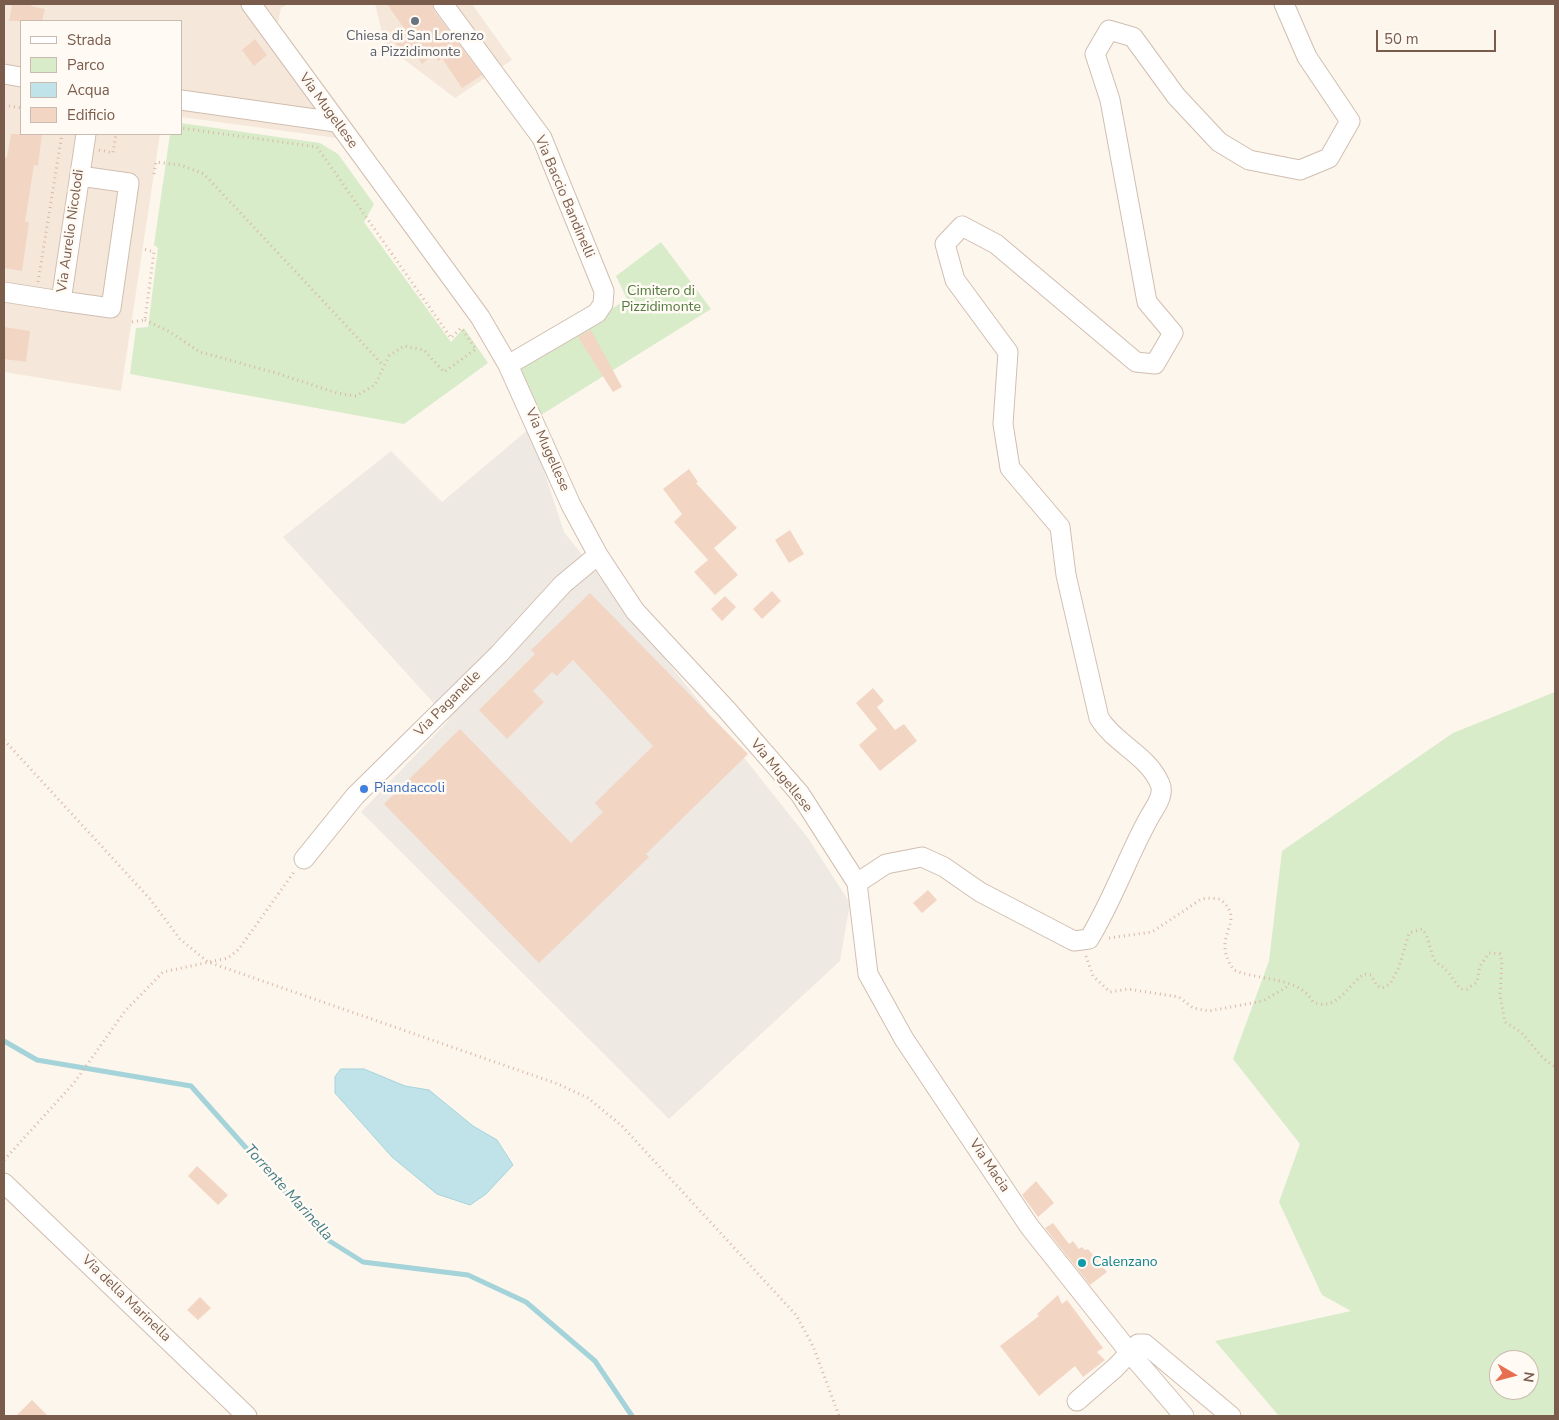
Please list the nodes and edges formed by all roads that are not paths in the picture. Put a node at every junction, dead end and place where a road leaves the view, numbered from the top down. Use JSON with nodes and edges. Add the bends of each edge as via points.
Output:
{"nodes":[{"id":1,"x":251,"y":4,"type":"edge"},
{"id":2,"x":444,"y":4,"type":"edge"},
{"id":3,"x":1284,"y":4,"type":"edge"},
{"id":4,"x":4,"y":74,"type":"edge"},
{"id":5,"x":20,"y":77,"type":"edge"},
{"id":6,"x":182,"y":100,"type":"edge"},
{"id":7,"x":336,"y":122,"type":"junction"},
{"id":8,"x":86,"y":135,"type":"edge"},
{"id":9,"x":80,"y":176,"type":"junction"},
{"id":10,"x":4,"y":292,"type":"edge"},
{"id":11,"x":61,"y":301,"type":"junction"},
{"id":12,"x":508,"y":365,"type":"junction"},
{"id":13,"x":598,"y":555,"type":"junction"},
{"id":14,"x":304,"y":858,"type":"road end"},
{"id":15,"x":857,"y":884,"type":"junction"},
{"id":16,"x":4,"y":1183,"type":"edge"},
{"id":17,"x":1130,"y":1353,"type":"junction"},
{"id":18,"x":1077,"y":1401,"type":"dead end"},
{"id":19,"x":247,"y":1416,"type":"edge"},
{"id":20,"x":1184,"y":1416,"type":"edge"},
{"id":21,"x":1231,"y":1416,"type":"edge"}],
"edges":[{"from":1,"to":7,"type":"street","name":"Via Mugellese"},
{"from":2,"to":12,"type":"street","name":"Via Baccio Bandinelli","via":[[542,138],[604,291],[604,304],[597,313]]},
{"from":3,"to":15,"type":"street","via":[[1307,57],[1350,121],[1329,158],[1300,170],[1249,160],[1219,142],[1176,96],[1133,37],[1108,30],[1095,54],[1110,100],[1147,302],[1173,333],[1155,364],[1136,362],[996,244],[962,226],[945,244],[955,280],[1008,352],[1003,424],[1010,468],[1060,527],[1066,575],[1100,718],[1106,730],[1144,760],[1160,785],[1160,798],[1087,937],[1074,941],[980,892],[944,867],[922,857],[886,864]]},
{"from":4,"to":5,"type":"street"},
{"from":6,"to":7,"type":"street"},
{"from":7,"to":12,"type":"street","name":"Via Mugellese","via":[[480,317]]},
{"from":8,"to":9,"type":"street","name":"Via Aurelio Nicolodi"},
{"from":9,"to":11,"type":"street","name":"Via Aurelio Nicolodi"},
{"from":9,"to":11,"type":"street","via":[[129,184],[111,308]]},
{"from":10,"to":11,"type":"street","name":"Via Aurelio Nicolodi"},
{"from":12,"to":13,"type":"street","name":"Via Mugellese","via":[[571,505]]},
{"from":13,"to":14,"type":"street","name":"Via Paganelle","via":[[563,584],[499,654],[355,796]]},
{"from":13,"to":15,"type":"street","name":"Via Mugellese","via":[[634,611],[800,794]]},
{"from":15,"to":17,"type":"street","name":"Via Macia","via":[[868,974],[904,1039],[1029,1226]]},
{"from":16,"to":19,"type":"street","name":"Via della Marinella"},
{"from":17,"to":18,"type":"street"},
{"from":17,"to":20,"type":"street","name":"Via Macia"},
{"from":17,"to":21,"type":"street","via":[[1138,1344],[1145,1344]]}]}
